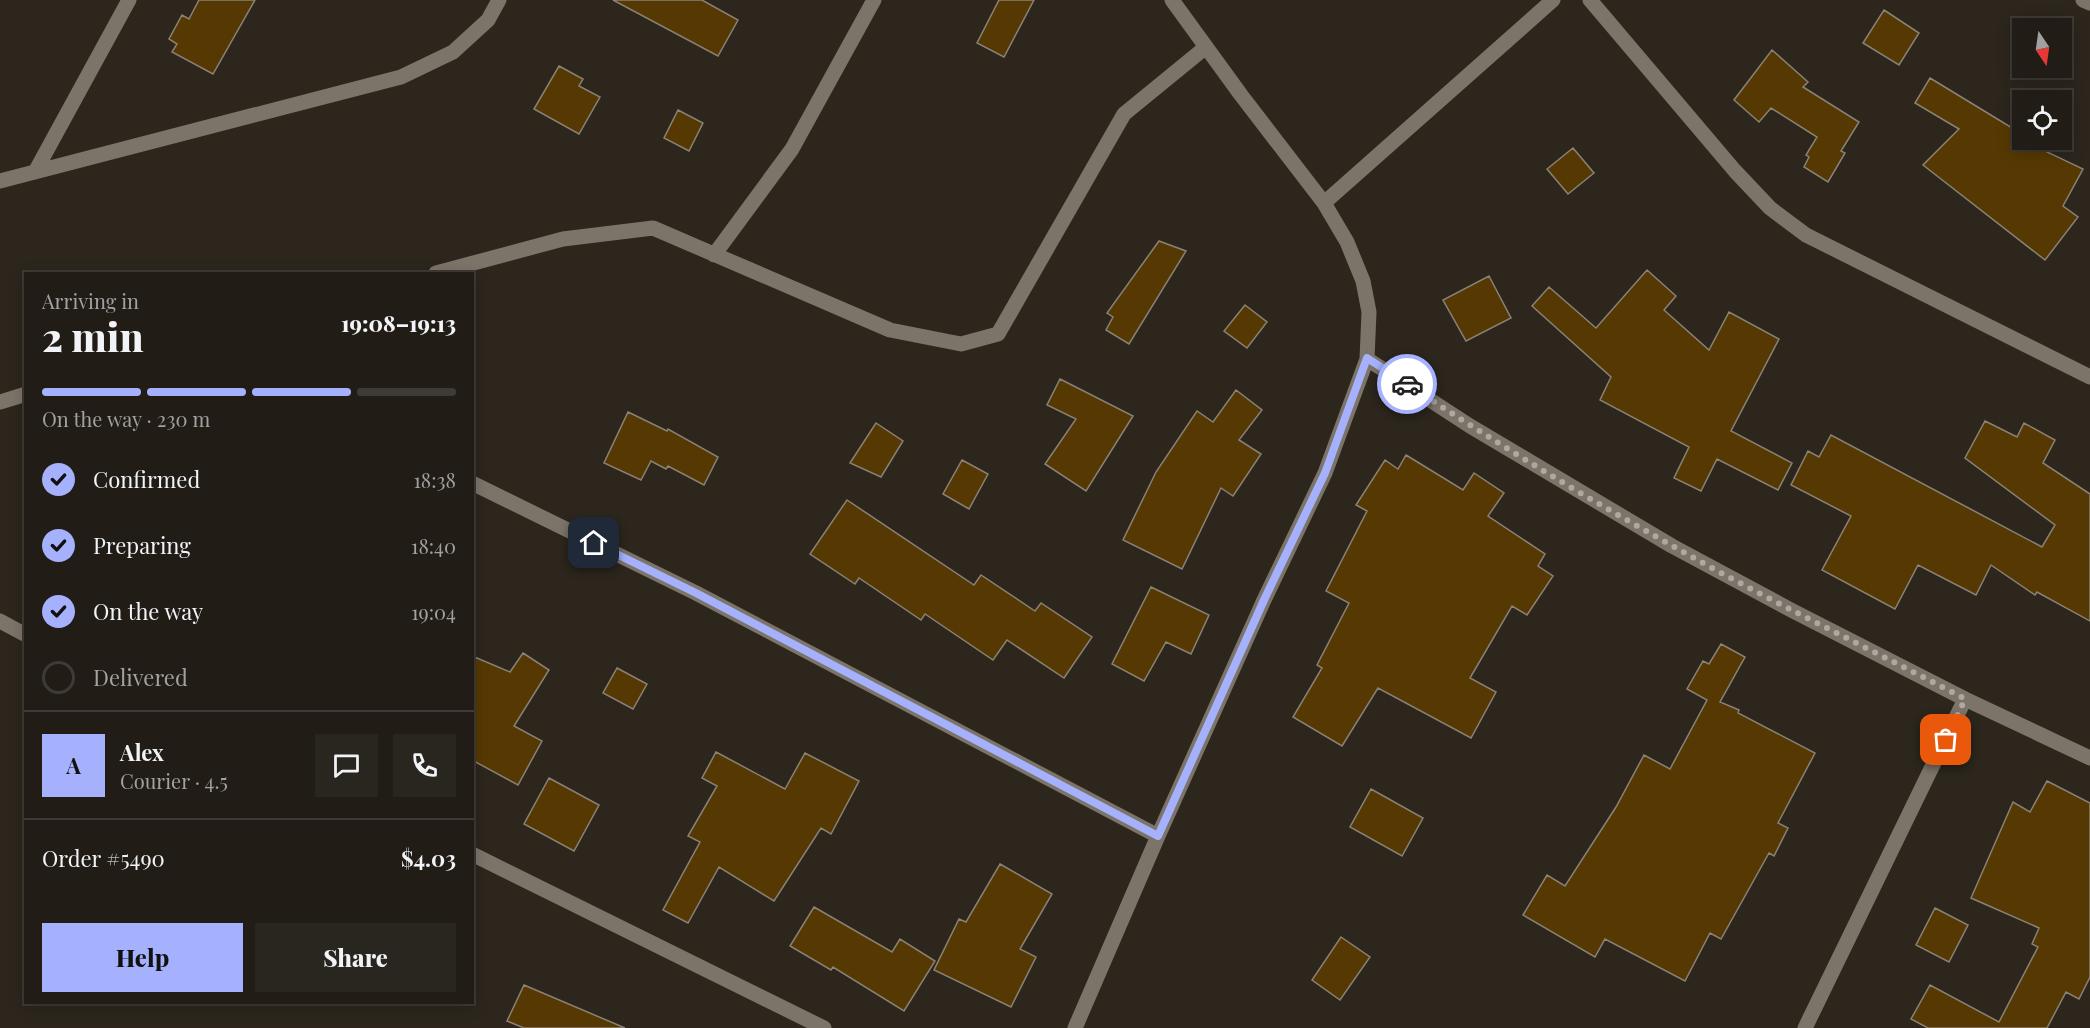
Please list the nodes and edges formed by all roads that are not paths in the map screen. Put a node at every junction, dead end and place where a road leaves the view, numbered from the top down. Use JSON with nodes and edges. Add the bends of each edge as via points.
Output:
{"nodes":[{"id":1,"x":129,"y":0,"type":"edge"},
{"id":2,"x":499,"y":0,"type":"edge"},
{"id":3,"x":874,"y":0,"type":"edge"},
{"id":4,"x":1172,"y":0,"type":"edge"},
{"id":5,"x":1553,"y":0,"type":"edge"},
{"id":6,"x":1590,"y":0,"type":"edge"},
{"id":7,"x":2083,"y":0,"type":"edge"},
{"id":8,"x":2090,"y":3,"type":"edge"},
{"id":9,"x":1206,"y":47,"type":"junction"},
{"id":10,"x":35,"y":172,"type":"junction"},
{"id":11,"x":0,"y":181,"type":"edge"},
{"id":12,"x":1324,"y":203,"type":"junction"},
{"id":13,"x":714,"y":255,"type":"junction"},
{"id":14,"x":440,"y":272,"type":"edge"},
{"id":15,"x":1367,"y":358,"type":"junction"},
{"id":16,"x":2090,"y":377,"type":"edge"},
{"id":17,"x":24,"y":395,"type":"edge"},
{"id":18,"x":0,"y":402,"type":"edge"},
{"id":19,"x":474,"y":484,"type":"edge"},
{"id":20,"x":1965,"y":699,"type":"junction"},
{"id":21,"x":2090,"y":758,"type":"edge"},
{"id":22,"x":1158,"y":836,"type":"junction"},
{"id":23,"x":474,"y":855,"type":"edge"},
{"id":24,"x":824,"y":1028,"type":"edge"},
{"id":25,"x":1075,"y":1028,"type":"edge"},
{"id":26,"x":1805,"y":1028,"type":"edge"}],
"edges":[{"from":1,"to":10,"type":"street"},
{"from":2,"to":10,"type":"street","via":[[488,20],[453,52],[401,77]]},
{"from":3,"to":13,"type":"street","via":[[792,149]]},
{"from":4,"to":9,"type":"street"},
{"from":5,"to":12,"type":"street"},
{"from":6,"to":16,"type":"street","via":[[1770,208],[1806,235]]},
{"from":7,"to":8,"type":"street"},
{"from":9,"to":12,"type":"street"},
{"from":9,"to":13,"type":"street","via":[[1124,114],[998,334],[961,344],[890,330]]},
{"from":10,"to":11,"type":"street"},
{"from":12,"to":15,"type":"street","via":[[1364,281],[1369,312]]},
{"from":13,"to":14,"type":"street","via":[[653,228],[563,239]]},
{"from":15,"to":20,"type":"street","via":[[1470,426],[1672,546]]},
{"from":15,"to":22,"type":"street","via":[[1325,473]]},
{"from":17,"to":18,"type":"street"},
{"from":19,"to":22,"type":"street","via":[[696,593]]},
{"from":20,"to":21,"type":"street"},
{"from":20,"to":26,"type":"street"},
{"from":22,"to":25,"type":"street"},
{"from":23,"to":24,"type":"street"}]}
